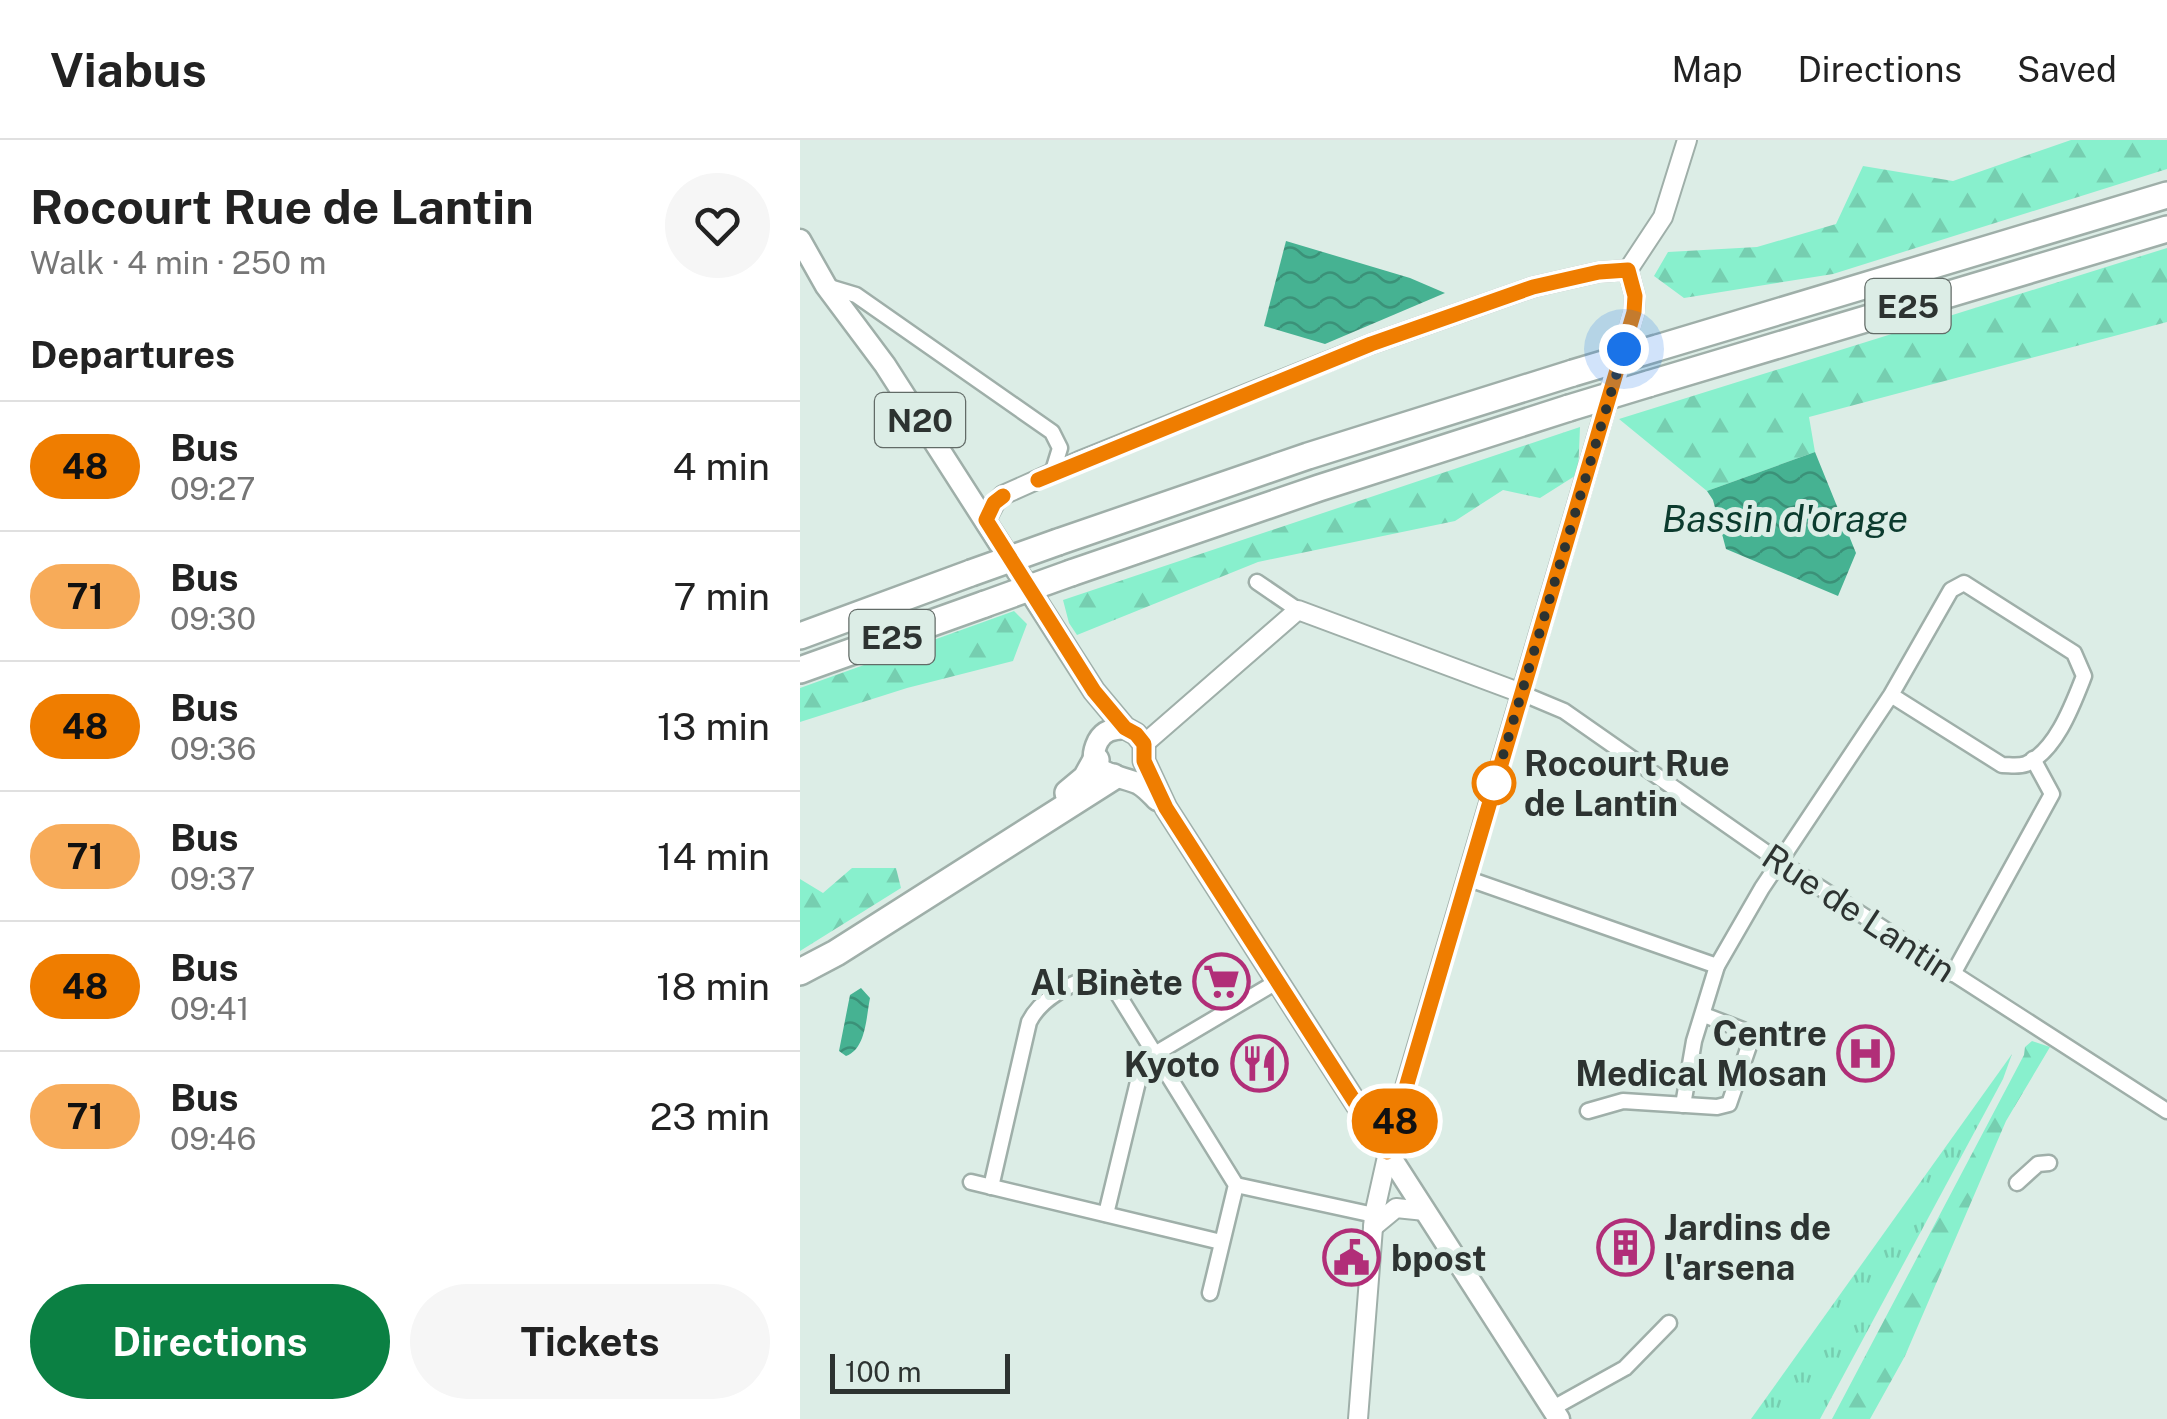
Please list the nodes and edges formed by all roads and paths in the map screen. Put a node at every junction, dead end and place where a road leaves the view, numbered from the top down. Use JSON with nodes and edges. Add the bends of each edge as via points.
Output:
{"nodes":[{"id":1,"x":1687,"y":140,"type":"edge"},
{"id":2,"x":2167,"y":194,"type":"edge"},
{"id":3,"x":2167,"y":229,"type":"edge"},
{"id":4,"x":800,"y":240,"type":"edge"},
{"id":5,"x":800,"y":263,"type":"edge"},
{"id":6,"x":1628,"y":270,"type":"junction"},
{"id":7,"x":826,"y":286,"type":"junction"},
{"id":8,"x":1052,"y":474,"type":"junction"},
{"id":9,"x":986,"y":520,"type":"junction"},
{"id":10,"x":1257,"y":582,"type":"dead end"},
{"id":11,"x":1298,"y":610,"type":"junction"},
{"id":12,"x":800,"y":636,"type":"edge"},
{"id":13,"x":800,"y":670,"type":"edge"},
{"id":14,"x":1522,"y":693,"type":"junction"},
{"id":15,"x":1891,"y":695,"type":"junction"},
{"id":16,"x":1114,"y":731,"type":"junction"},
{"id":17,"x":1144,"y":752,"type":"junction"},
{"id":18,"x":2033,"y":759,"type":"junction"},
{"id":19,"x":1109,"y":772,"type":"junction"},
{"id":20,"x":1166,"y":808,"type":"junction"},
{"id":21,"x":1780,"y":862,"type":"junction"},
{"id":22,"x":1466,"y":878,"type":"junction"},
{"id":23,"x":800,"y":958,"type":"edge"},
{"id":24,"x":1718,"y":966,"type":"junction"},
{"id":25,"x":800,"y":972,"type":"edge"},
{"id":26,"x":1952,"y":974,"type":"junction"},
{"id":27,"x":1278,"y":981,"type":"junction"},
{"id":28,"x":1704,"y":1016,"type":"junction"},
{"id":29,"x":1155,"y":1052,"type":"junction"},
{"id":30,"x":1683,"y":1105,"type":"junction"},
{"id":31,"x":1588,"y":1111,"type":"dead end"},
{"id":32,"x":2167,"y":1111,"type":"edge"},
{"id":33,"x":1364,"y":1115,"type":"junction"},
{"id":34,"x":1396,"y":1116,"type":"junction"},
{"id":35,"x":1387,"y":1152,"type":"junction"},
{"id":36,"x":2049,"y":1163,"type":"dead end"},
{"id":37,"x":971,"y":1182,"type":"dead end"},
{"id":38,"x":2016,"y":1183,"type":"dead end"},
{"id":39,"x":1236,"y":1185,"type":"junction"},
{"id":40,"x":991,"y":1186,"type":"junction"},
{"id":41,"x":1425,"y":1211,"type":"junction"},
{"id":42,"x":1106,"y":1214,"type":"junction"},
{"id":43,"x":1373,"y":1222,"type":"junction"},
{"id":44,"x":1221,"y":1242,"type":"junction"},
{"id":45,"x":1210,"y":1294,"type":"dead end"},
{"id":46,"x":1670,"y":1323,"type":"dead end"},
{"id":47,"x":1556,"y":1414,"type":"edge"},
{"id":48,"x":1358,"y":1419,"type":"edge"}],
"edges":[{"from":1,"to":6,"type":"main road","via":[[1663,217]]},
{"from":2,"to":12,"type":"highway","number":"E25","bridge":true,"via":[[1308,456]]},
{"from":3,"to":13,"type":"highway","number":"E25","bridge":true,"via":[[1319,488]]},
{"from":4,"to":7,"type":"main road","number":"N20"},
{"from":5,"to":7,"type":"main road","number":"N20"},
{"from":6,"to":8,"type":"main road","via":[[1506,296],[1318,364]]},
{"from":6,"to":14,"type":"main road","via":[[1634,312]]},
{"from":7,"to":8,"type":"street","via":[[856,294],[1052,432],[1060,448]]},
{"from":7,"to":9,"type":"main road","number":"N20"},
{"from":8,"to":9,"type":"main road","via":[[1003,496]]},
{"from":9,"to":16,"type":"main road","number":"N20"},
{"from":10,"to":11,"type":"street"},
{"from":11,"to":14,"type":"main road","name":"Rue de Lantin"},
{"from":11,"to":17,"type":"main road"},
{"from":14,"to":21,"type":"street","name":"Rue de Lantin","via":[[1564,711]]},
{"from":14,"to":22,"type":"main road"},
{"from":15,"to":18,"type":"street","via":[[2002,765]]},
{"from":15,"to":18,"type":"street","via":[[1951,590],[1964,583],[2074,653],[2084,676],[2073,704]]},
{"from":15,"to":21,"type":"street"},
{"from":16,"to":17,"type":"main road","via":[[1136,734]]},
{"from":16,"to":19,"type":"main road","number":"N20","via":[[1096,744]]},
{"from":17,"to":19,"type":"main road","via":[[1134,774]]},
{"from":17,"to":20,"type":"main road"},
{"from":18,"to":26,"type":"street","via":[[2052,794]]},
{"from":19,"to":20,"type":"main road","via":[[1139,784]]},
{"from":19,"to":23,"type":"highway","via":[[1086,778]]},
{"from":19,"to":25,"type":"highway"},
{"from":20,"to":27,"type":"main road"},
{"from":21,"to":24,"type":"street"},
{"from":21,"to":26,"type":"street","name":"Rue de Lantin"},
{"from":22,"to":24,"type":"street"},
{"from":22,"to":34,"type":"main road"},
{"from":24,"to":28,"type":"street"},
{"from":26,"to":32,"type":"street","name":"Rue de Lantin"},
{"from":27,"to":29,"type":"street"},
{"from":27,"to":33,"type":"main road"},
{"from":28,"to":30,"type":"street"},
{"from":28,"to":30,"type":"street","via":[[1743,1030],[1750,1044],[1729,1104]]},
{"from":29,"to":39,"type":"street"},
{"from":29,"to":40,"type":"street","via":[[1112,982],[1094,976],[1036,1008]]},
{"from":29,"to":42,"type":"street","via":[[1143,1060]]},
{"from":30,"to":31,"type":"street","via":[[1623,1101]]},
{"from":33,"to":34,"type":"main road"},
{"from":33,"to":35,"type":"main road"},
{"from":34,"to":35,"type":"main road"},
{"from":35,"to":41,"type":"main road"},
{"from":35,"to":43,"type":"main road"},
{"from":36,"to":38,"type":"street"},
{"from":37,"to":40,"type":"street"},
{"from":39,"to":43,"type":"street"},
{"from":39,"to":44,"type":"street"},
{"from":40,"to":42,"type":"street"},
{"from":41,"to":43,"type":"main road","via":[[1396,1208]]},
{"from":41,"to":47,"type":"main road"},
{"from":42,"to":44,"type":"street"},
{"from":43,"to":48,"type":"main road"},
{"from":44,"to":45,"type":"street"},
{"from":46,"to":47,"type":"street","via":[[1625,1368]]}]}
